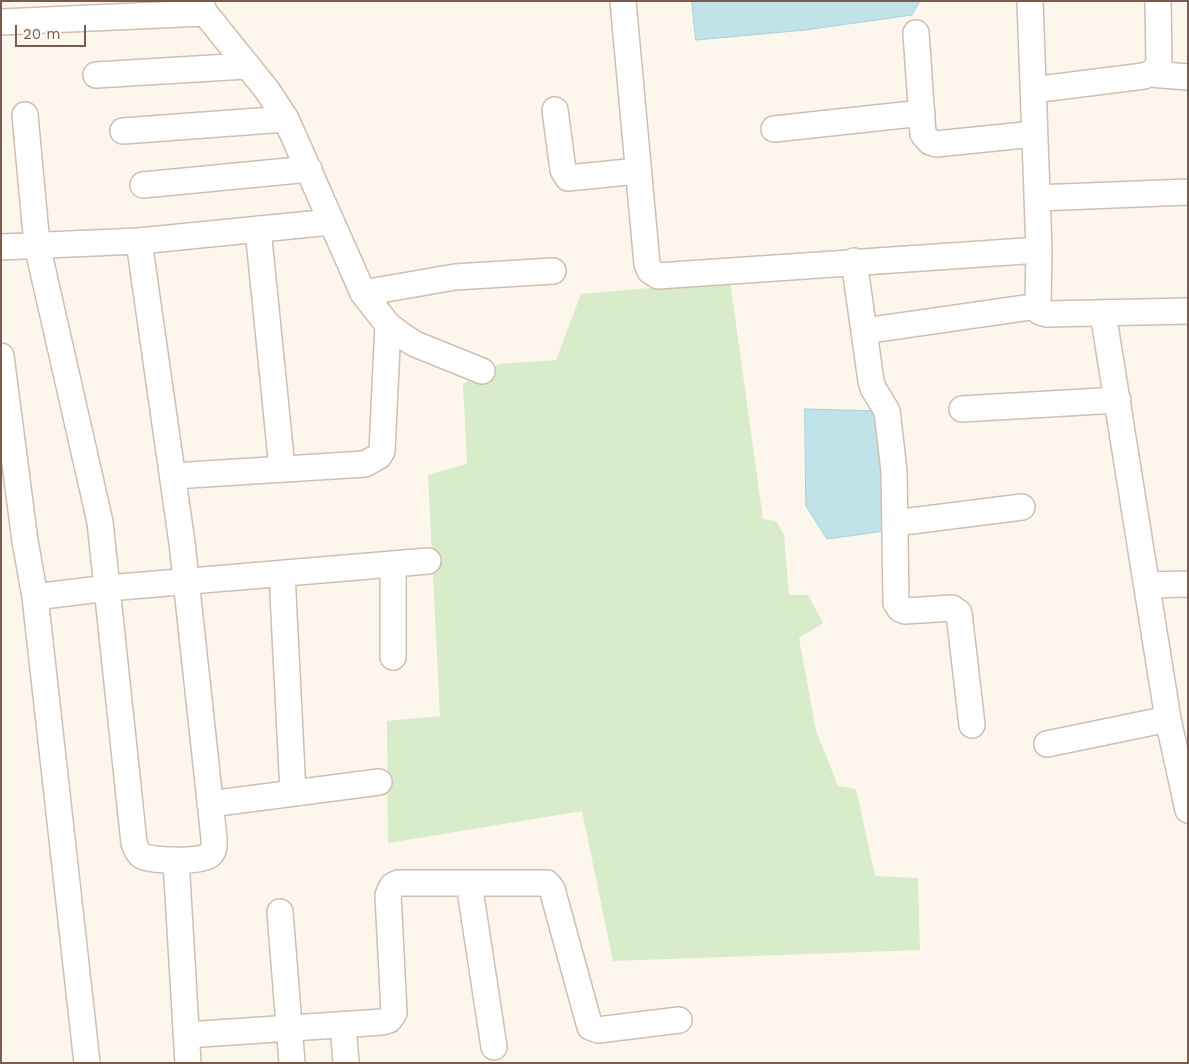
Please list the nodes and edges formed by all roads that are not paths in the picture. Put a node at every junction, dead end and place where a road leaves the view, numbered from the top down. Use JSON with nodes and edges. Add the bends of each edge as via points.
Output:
{"nodes":[{"id":1,"x":622,"y":1,"type":"edge"},
{"id":2,"x":1030,"y":1,"type":"edge"},
{"id":3,"x":1158,"y":1,"type":"edge"},
{"id":4,"x":202,"y":7,"type":"edge"},
{"id":5,"x":1,"y":22,"type":"edge"},
{"id":6,"x":916,"y":33,"type":"dead end"},
{"id":7,"x":246,"y":66,"type":"junction"},
{"id":8,"x":96,"y":74,"type":"dead end"},
{"id":9,"x":1148,"y":74,"type":"junction"},
{"id":10,"x":1188,"y":77,"type":"edge"},
{"id":11,"x":1034,"y":90,"type":"junction"},
{"id":12,"x":555,"y":110,"type":"dead end"},
{"id":13,"x":922,"y":113,"type":"junction"},
{"id":14,"x":25,"y":114,"type":"dead end"},
{"id":15,"x":286,"y":119,"type":"junction"},
{"id":16,"x":774,"y":129,"type":"dead end"},
{"id":17,"x":123,"y":131,"type":"dead end"},
{"id":18,"x":1034,"y":134,"type":"junction"},
{"id":19,"x":309,"y":169,"type":"junction"},
{"id":20,"x":638,"y":171,"type":"junction"},
{"id":21,"x":143,"y":185,"type":"dead end"},
{"id":22,"x":1188,"y":192,"type":"edge"},
{"id":23,"x":1037,"y":198,"type":"junction"},
{"id":24,"x":331,"y":222,"type":"junction"},
{"id":25,"x":258,"y":229,"type":"junction"},
{"id":26,"x":139,"y":241,"type":"junction"},
{"id":27,"x":37,"y":244,"type":"junction"},
{"id":28,"x":1,"y":247,"type":"edge"},
{"id":29,"x":1039,"y":250,"type":"junction"},
{"id":30,"x":854,"y":261,"type":"junction"},
{"id":31,"x":554,"y":271,"type":"dead end"},
{"id":32,"x":364,"y":293,"type":"junction"},
{"id":33,"x":1038,"y":306,"type":"junction"},
{"id":34,"x":1188,"y":311,"type":"edge"},
{"id":35,"x":1103,"y":313,"type":"junction"},
{"id":36,"x":388,"y":325,"type":"junction"},
{"id":37,"x":864,"y":331,"type":"junction"},
{"id":38,"x":1,"y":356,"type":"edge"},
{"id":39,"x":482,"y":371,"type":"dead end"},
{"id":40,"x":1118,"y":400,"type":"junction"},
{"id":41,"x":962,"y":409,"type":"dead end"},
{"id":42,"x":282,"y":468,"type":"junction"},
{"id":43,"x":173,"y":476,"type":"junction"},
{"id":44,"x":1022,"y":507,"type":"dead end"},
{"id":45,"x":895,"y":523,"type":"junction"},
{"id":46,"x":428,"y":561,"type":"dead end"},
{"id":47,"x":393,"y":564,"type":"junction"},
{"id":48,"x":282,"y":574,"type":"junction"},
{"id":49,"x":186,"y":582,"type":"junction"},
{"id":50,"x":1188,"y":584,"type":"edge"},
{"id":51,"x":1147,"y":585,"type":"junction"},
{"id":52,"x":108,"y":588,"type":"junction"},
{"id":53,"x":35,"y":597,"type":"junction"},
{"id":54,"x":393,"y":657,"type":"dead end"},
{"id":55,"x":1168,"y":719,"type":"junction"},
{"id":56,"x":972,"y":725,"type":"dead end"},
{"id":57,"x":1047,"y":744,"type":"dead end"},
{"id":58,"x":380,"y":782,"type":"dead end"},
{"id":59,"x":293,"y":793,"type":"junction"},
{"id":60,"x":210,"y":804,"type":"junction"},
{"id":61,"x":1188,"y":810,"type":"edge"},
{"id":62,"x":176,"y":860,"type":"junction"},
{"id":63,"x":469,"y":884,"type":"junction"},
{"id":64,"x":280,"y":912,"type":"dead end"},
{"id":65,"x":678,"y":1020,"type":"dead end"},
{"id":66,"x":343,"y":1025,"type":"junction"},
{"id":67,"x":290,"y":1028,"type":"junction"},
{"id":68,"x":186,"y":1035,"type":"junction"},
{"id":69,"x":494,"y":1047,"type":"dead end"},
{"id":70,"x":87,"y":1063,"type":"edge"},
{"id":71,"x":188,"y":1063,"type":"edge"},
{"id":72,"x":292,"y":1063,"type":"edge"},
{"id":73,"x":346,"y":1063,"type":"edge"}],
"edges":[{"from":1,"to":20,"type":"street"},
{"from":2,"to":11,"type":"street"},
{"from":3,"to":9,"type":"street","via":[[1159,64]]},
{"from":4,"to":5,"type":"street"},
{"from":4,"to":7,"type":"street"},
{"from":6,"to":13,"type":"street"},
{"from":7,"to":8,"type":"street"},
{"from":7,"to":15,"type":"street"},
{"from":9,"to":10,"type":"street"},
{"from":9,"to":11,"type":"street"},
{"from":11,"to":18,"type":"street"},
{"from":12,"to":20,"type":"street","via":[[563,170],[568,178]]},
{"from":13,"to":16,"type":"street"},
{"from":13,"to":18,"type":"street","via":[[923,134],[936,144]]},
{"from":14,"to":27,"type":"street"},
{"from":15,"to":17,"type":"street"},
{"from":15,"to":19,"type":"street"},
{"from":18,"to":23,"type":"street"},
{"from":19,"to":21,"type":"street"},
{"from":19,"to":24,"type":"street"},
{"from":20,"to":30,"type":"street","via":[[647,264],[653,274]]},
{"from":22,"to":23,"type":"street"},
{"from":23,"to":29,"type":"street"},
{"from":24,"to":25,"type":"street"},
{"from":24,"to":32,"type":"street"},
{"from":25,"to":26,"type":"street"},
{"from":25,"to":42,"type":"street"},
{"from":26,"to":27,"type":"street"},
{"from":26,"to":43,"type":"street"},
{"from":27,"to":28,"type":"street"},
{"from":27,"to":52,"type":"street","via":[[100,522]]},
{"from":29,"to":30,"type":"street"},
{"from":29,"to":33,"type":"street"},
{"from":30,"to":37,"type":"street"},
{"from":31,"to":32,"type":"street","via":[[455,277]]},
{"from":32,"to":36,"type":"street"},
{"from":33,"to":35,"type":"street","via":[[1040,312],[1047,314]]},
{"from":33,"to":37,"type":"street"},
{"from":34,"to":35,"type":"street"},
{"from":35,"to":40,"type":"street"},
{"from":36,"to":39,"type":"street","via":[[415,344]]},
{"from":36,"to":42,"type":"street","via":[[382,451],[379,456],[365,464]]},
{"from":37,"to":45,"type":"street","via":[[873,388],[887,411],[894,471]]},
{"from":38,"to":53,"type":"street"},
{"from":40,"to":41,"type":"street"},
{"from":40,"to":51,"type":"street"},
{"from":42,"to":43,"type":"street"},
{"from":43,"to":49,"type":"street"},
{"from":44,"to":45,"type":"street"},
{"from":45,"to":56,"type":"street","via":[[895,598],[900,609],[952,608],[960,617]]},
{"from":46,"to":47,"type":"street"},
{"from":47,"to":48,"type":"street"},
{"from":47,"to":54,"type":"street"},
{"from":48,"to":49,"type":"street"},
{"from":48,"to":59,"type":"street"},
{"from":49,"to":52,"type":"street"},
{"from":49,"to":60,"type":"street"},
{"from":50,"to":51,"type":"street"},
{"from":51,"to":55,"type":"street"},
{"from":52,"to":53,"type":"street"},
{"from":52,"to":62,"type":"street","via":[[134,843],[137,852],[143,856]]},
{"from":53,"to":70,"type":"street"},
{"from":55,"to":57,"type":"street"},
{"from":55,"to":61,"type":"street"},
{"from":58,"to":59,"type":"street"},
{"from":59,"to":60,"type":"street"},
{"from":60,"to":62,"type":"street","via":[[214,847],[211,854]]},
{"from":62,"to":68,"type":"street"},
{"from":63,"to":65,"type":"street","via":[[540,882],[550,885],[588,1021],[594,1030]]},
{"from":63,"to":66,"type":"street","via":[[398,883],[389,890],[394,1013],[389,1020],[382,1022]]},
{"from":63,"to":69,"type":"street"},
{"from":64,"to":67,"type":"street"},
{"from":66,"to":67,"type":"street"},
{"from":66,"to":73,"type":"street"},
{"from":67,"to":68,"type":"street"},
{"from":67,"to":72,"type":"street"},
{"from":68,"to":71,"type":"street"}]}
